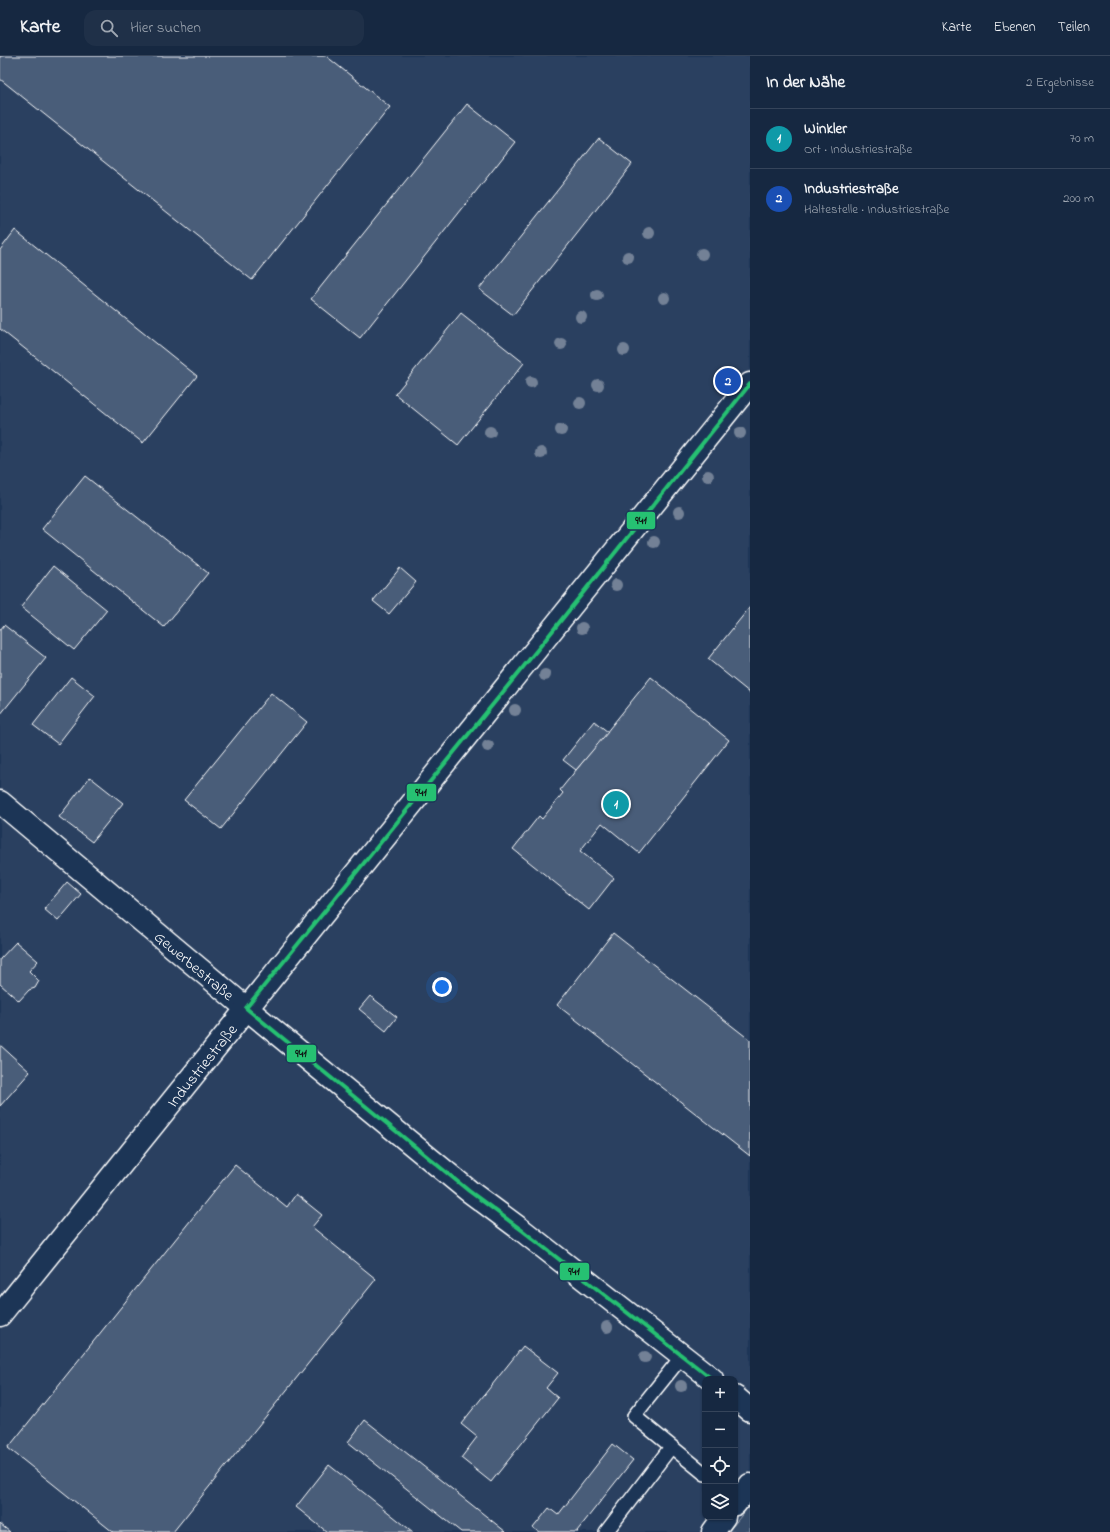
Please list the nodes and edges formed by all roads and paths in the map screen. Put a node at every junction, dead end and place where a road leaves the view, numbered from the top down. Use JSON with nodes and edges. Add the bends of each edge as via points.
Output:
{"nodes":[{"id":1,"x":750,"y":384,"type":"edge"},
{"id":2,"x":0,"y":802,"type":"edge"},
{"id":3,"x":246,"y":1008,"type":"junction"},
{"id":4,"x":0,"y":1315,"type":"edge"},
{"id":5,"x":683,"y":1355,"type":"junction"},
{"id":6,"x":708,"y":1376,"type":"edge"},
{"id":7,"x":738,"y":1400,"type":"edge"},
{"id":8,"x":750,"y":1410,"type":"edge"},
{"id":9,"x":671,"y":1447,"type":"junction"},
{"id":10,"x":702,"y":1472,"type":"edge"},
{"id":11,"x":722,"y":1520,"type":"edge"},
{"id":12,"x":606,"y":1532,"type":"edge"},
{"id":13,"x":713,"y":1532,"type":"edge"}],
"edges":[{"from":1,"to":3,"type":"street","name":"Industriestraße"},
{"from":2,"to":3,"type":"street","name":"Gewerbestraße"},
{"from":3,"to":4,"type":"street","name":"Industriestraße"},
{"from":3,"to":5,"type":"street","name":"Gewerbestraße","via":[[469,1191]]},
{"from":5,"to":6,"type":"street","name":"Gewerbestraße"},
{"from":5,"to":9,"type":"lane","via":[[634,1416]]},
{"from":7,"to":8,"type":"street"},
{"from":9,"to":10,"type":"lane"},
{"from":9,"to":12,"type":"lane"},
{"from":11,"to":13,"type":"street"}]}
